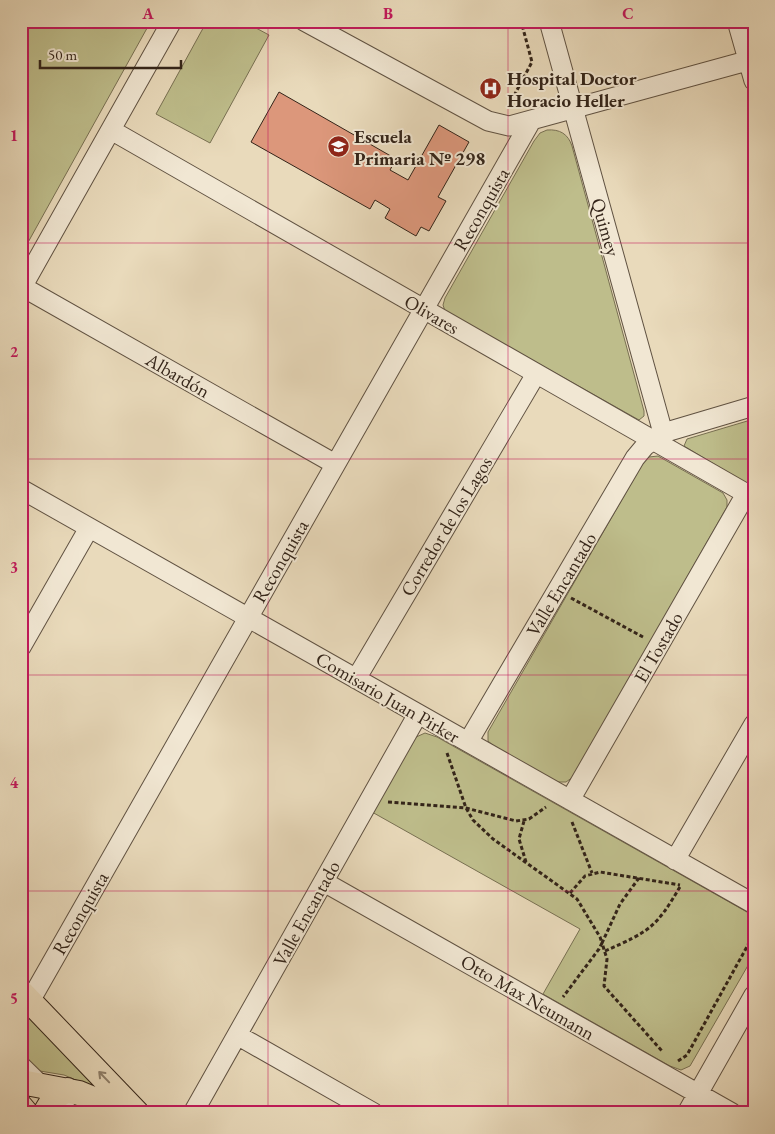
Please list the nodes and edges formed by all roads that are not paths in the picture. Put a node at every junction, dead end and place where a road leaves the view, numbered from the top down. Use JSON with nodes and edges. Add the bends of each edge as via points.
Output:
{"nodes":[{"id":1,"x":172,"y":21,"type":"edge"},
{"id":2,"x":549,"y":21,"type":"edge"},
{"id":3,"x":737,"y":21,"type":"edge"},
{"id":4,"x":313,"y":24,"type":"edge"},
{"id":5,"x":751,"y":60,"type":"edge"},
{"id":6,"x":754,"y":81,"type":"edge"},
{"id":7,"x":574,"y":110,"type":"junction"},
{"id":8,"x":531,"y":121,"type":"junction"},
{"id":9,"x":111,"y":130,"type":"junction"},
{"id":10,"x":22,"y":287,"type":"edge"},
{"id":11,"x":424,"y":309,"type":"junction"},
{"id":12,"x":536,"y":374,"type":"junction"},
{"id":13,"x":754,"y":406,"type":"edge"},
{"id":14,"x":657,"y":436,"type":"junction"},
{"id":15,"x":336,"y":464,"type":"junction"},
{"id":16,"x":21,"y":489,"type":"edge"},
{"id":17,"x":750,"y":496,"type":"edge"},
{"id":18,"x":89,"y":528,"type":"junction"},
{"id":19,"x":248,"y":618,"type":"junction"},
{"id":20,"x":21,"y":648,"type":"edge"},
{"id":21,"x":356,"y":679,"type":"junction"},
{"id":22,"x":418,"y":714,"type":"junction"},
{"id":23,"x":754,"y":724,"type":"edge"},
{"id":24,"x":461,"y":748,"type":"junction"},
{"id":25,"x":562,"y":805,"type":"junction"},
{"id":26,"x":673,"y":868,"type":"junction"},
{"id":27,"x":324,"y":882,"type":"junction"},
{"id":28,"x":754,"y":904,"type":"edge"},
{"id":29,"x":754,"y":995,"type":"edge"},
{"id":30,"x":26,"y":997,"type":"edge"},
{"id":31,"x":237,"y":1035,"type":"junction"},
{"id":32,"x":698,"y":1094,"type":"junction"},
{"id":33,"x":41,"y":1095,"type":"edge"},
{"id":34,"x":21,"y":1107,"type":"edge"},
{"id":35,"x":127,"y":1113,"type":"edge"},
{"id":36,"x":137,"y":1113,"type":"edge"},
{"id":37,"x":194,"y":1113,"type":"edge"},
{"id":38,"x":374,"y":1113,"type":"edge"},
{"id":39,"x":687,"y":1113,"type":"edge"},
{"id":40,"x":732,"y":1113,"type":"edge"}],
"edges":[{"from":1,"to":9,"type":"street"},
{"from":2,"to":7,"type":"street","name":"Quimey"},
{"from":3,"to":5,"type":"street"},
{"from":4,"to":8,"type":"street","via":[[488,121],[509,126]]},
{"from":5,"to":6,"type":"street"},
{"from":5,"to":7,"type":"street"},
{"from":7,"to":8,"type":"street"},
{"from":7,"to":14,"type":"street","name":"Quimey"},
{"from":8,"to":11,"type":"street","name":"Reconquista"},
{"from":9,"to":10,"type":"street"},
{"from":9,"to":11,"type":"street","name":"Olivares"},
{"from":10,"to":15,"type":"street","name":"Albardón"},
{"from":11,"to":12,"type":"street","name":"Olivares"},
{"from":11,"to":15,"type":"street","name":"Reconquista"},
{"from":12,"to":14,"type":"street","name":"Olivares"},
{"from":12,"to":21,"type":"street","name":"Corredor de los Lagos"},
{"from":13,"to":14,"type":"street"},
{"from":14,"to":17,"type":"street","name":"Olivares"},
{"from":14,"to":24,"type":"street","name":"Valle Encantado","via":[[635,458]]},
{"from":15,"to":19,"type":"street","name":"Reconquista"},
{"from":16,"to":18,"type":"street","name":"Comisario Juan Pirker"},
{"from":17,"to":25,"type":"street","name":"El Tostado"},
{"from":18,"to":19,"type":"street","name":"Comisario Juan Pirker"},
{"from":18,"to":20,"type":"street"},
{"from":19,"to":21,"type":"street","name":"Comisario Juan Pirker"},
{"from":19,"to":30,"type":"street","name":"Reconquista"},
{"from":21,"to":22,"type":"street","name":"Comisario Juan Pirker"},
{"from":22,"to":24,"type":"street","name":"Comisario Juan Pirker"},
{"from":22,"to":27,"type":"street","name":"Valle Encantado"},
{"from":23,"to":26,"type":"street"},
{"from":24,"to":25,"type":"street","name":"Comisario Juan Pirker"},
{"from":25,"to":26,"type":"street","name":"Comisario Juan Pirker"},
{"from":26,"to":28,"type":"street","name":"Comisario Juan Pirker"},
{"from":27,"to":31,"type":"street","name":"Valle Encantado"},
{"from":27,"to":32,"type":"street","name":"Otto Max Neumann"},
{"from":29,"to":32,"type":"street"},
{"from":36,"to":30,"type":"main road","one_way":true},
{"from":31,"to":37,"type":"street","name":"Valle Encantado"},
{"from":31,"to":38,"type":"street"},
{"from":32,"to":39,"type":"street"},
{"from":32,"to":40,"type":"street","name":"Otto Max Neumann"},
{"from":33,"to":34,"type":"main road"},
{"from":33,"to":35,"type":"main road","via":[[92,1097]]}]}
